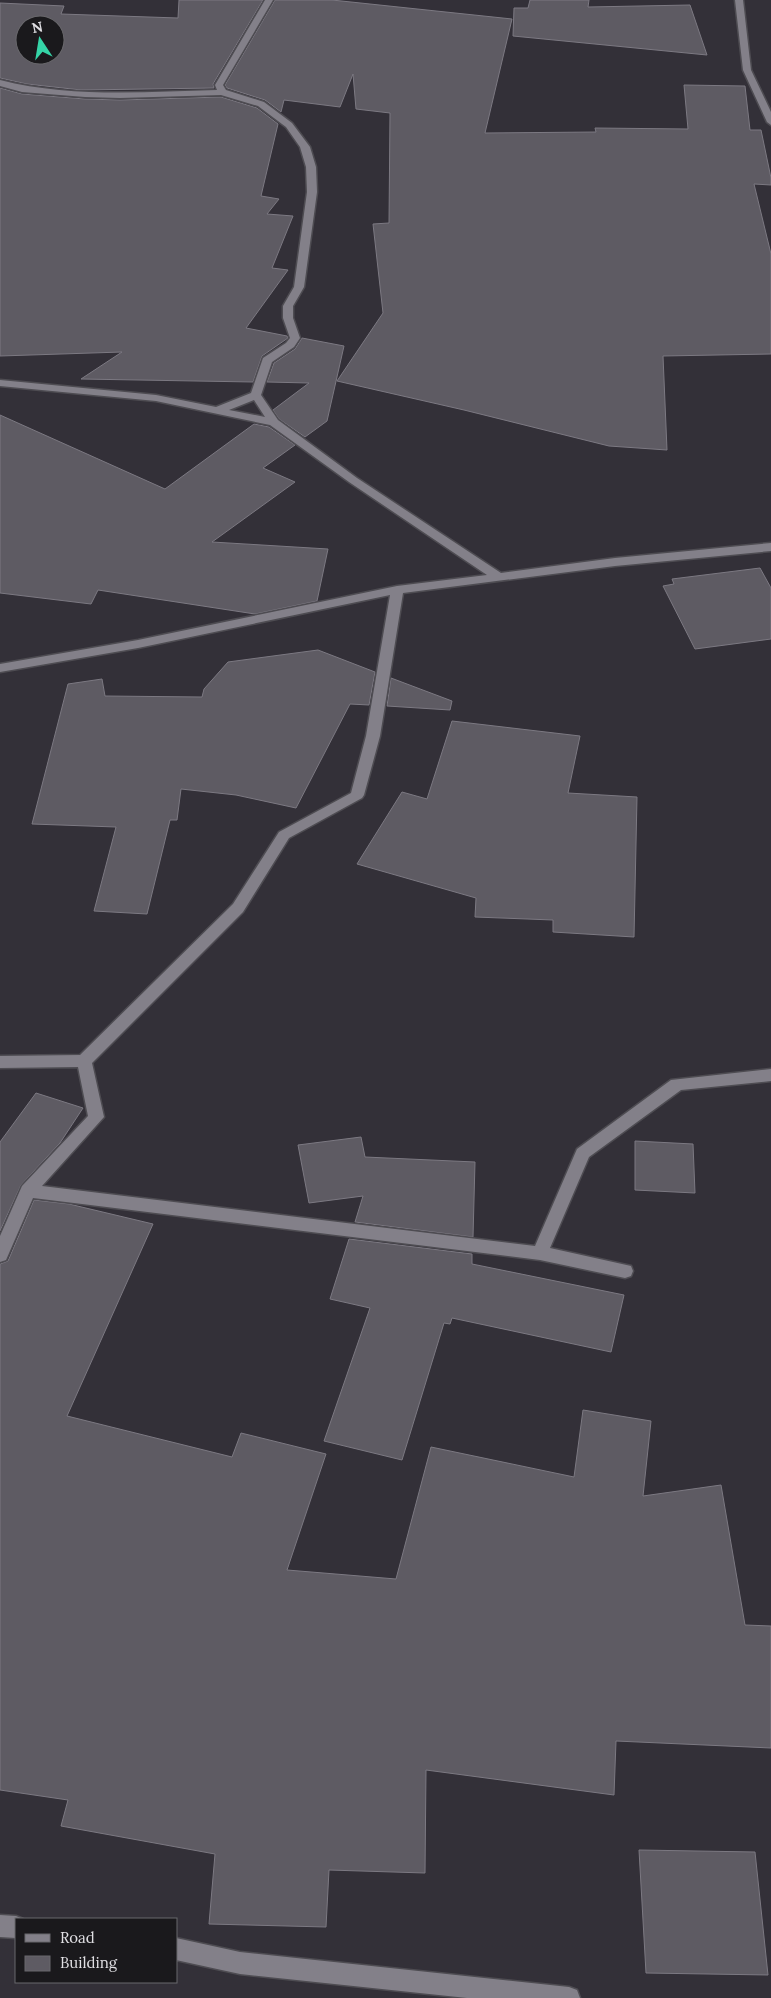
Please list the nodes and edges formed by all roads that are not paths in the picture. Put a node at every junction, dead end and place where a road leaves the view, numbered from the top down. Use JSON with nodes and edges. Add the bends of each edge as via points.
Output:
{"nodes":[{"id":1,"x":268,"y":0,"type":"edge"},
{"id":2,"x":739,"y":0,"type":"edge"},
{"id":3,"x":0,"y":83,"type":"edge"},
{"id":4,"x":222,"y":92,"type":"junction"},
{"id":5,"x":771,"y":122,"type":"edge"},
{"id":6,"x":0,"y":383,"type":"edge"},
{"id":7,"x":256,"y":394,"type":"junction"},
{"id":8,"x":215,"y":411,"type":"junction"},
{"id":9,"x":274,"y":422,"type":"junction"},
{"id":10,"x":771,"y":547,"type":"edge"},
{"id":11,"x":499,"y":577,"type":"junction"},
{"id":12,"x":397,"y":590,"type":"junction"},
{"id":13,"x":0,"y":668,"type":"edge"},
{"id":14,"x":84,"y":1061,"type":"junction"},
{"id":15,"x":0,"y":1062,"type":"edge"},
{"id":16,"x":771,"y":1075,"type":"edge"},
{"id":17,"x":28,"y":1190,"type":"junction"},
{"id":18,"x":540,"y":1253,"type":"junction"},
{"id":19,"x":0,"y":1255,"type":"edge"},
{"id":20,"x":625,"y":1271,"type":"dead end"},
{"id":21,"x":0,"y":1926,"type":"edge"},
{"id":22,"x":15,"y":1927,"type":"edge"},
{"id":23,"x":178,"y":1949,"type":"edge"},
{"id":24,"x":569,"y":1998,"type":"edge"}],
"edges":[{"from":1,"to":4,"type":"street","via":[[219,84]]},
{"from":2,"to":5,"type":"street","via":[[747,70]]},
{"from":3,"to":4,"type":"street","via":[[22,89],[85,94]]},
{"from":4,"to":7,"type":"street","via":[[262,104],[289,125],[305,147],[311,167],[311,210],[299,287],[288,306],[288,318],[295,338],[267,360]]},
{"from":6,"to":8,"type":"street","via":[[156,398]]},
{"from":7,"to":8,"type":"street"},
{"from":7,"to":9,"type":"street"},
{"from":8,"to":9,"type":"street"},
{"from":9,"to":11,"type":"street","via":[[353,480]]},
{"from":10,"to":11,"type":"street"},
{"from":11,"to":12,"type":"street"},
{"from":12,"to":13,"type":"street","via":[[138,644]]},
{"from":12,"to":14,"type":"street","via":[[373,736],[357,795],[284,835],[238,908]]},
{"from":14,"to":15,"type":"street"},
{"from":14,"to":17,"type":"street","via":[[96,1116]]},
{"from":16,"to":18,"type":"street","via":[[677,1084],[583,1154]]},
{"from":17,"to":18,"type":"street"},
{"from":17,"to":19,"type":"street"},
{"from":18,"to":20,"type":"street"},
{"from":21,"to":22,"type":"street"},
{"from":23,"to":24,"type":"street","via":[[240,1963]]}]}
